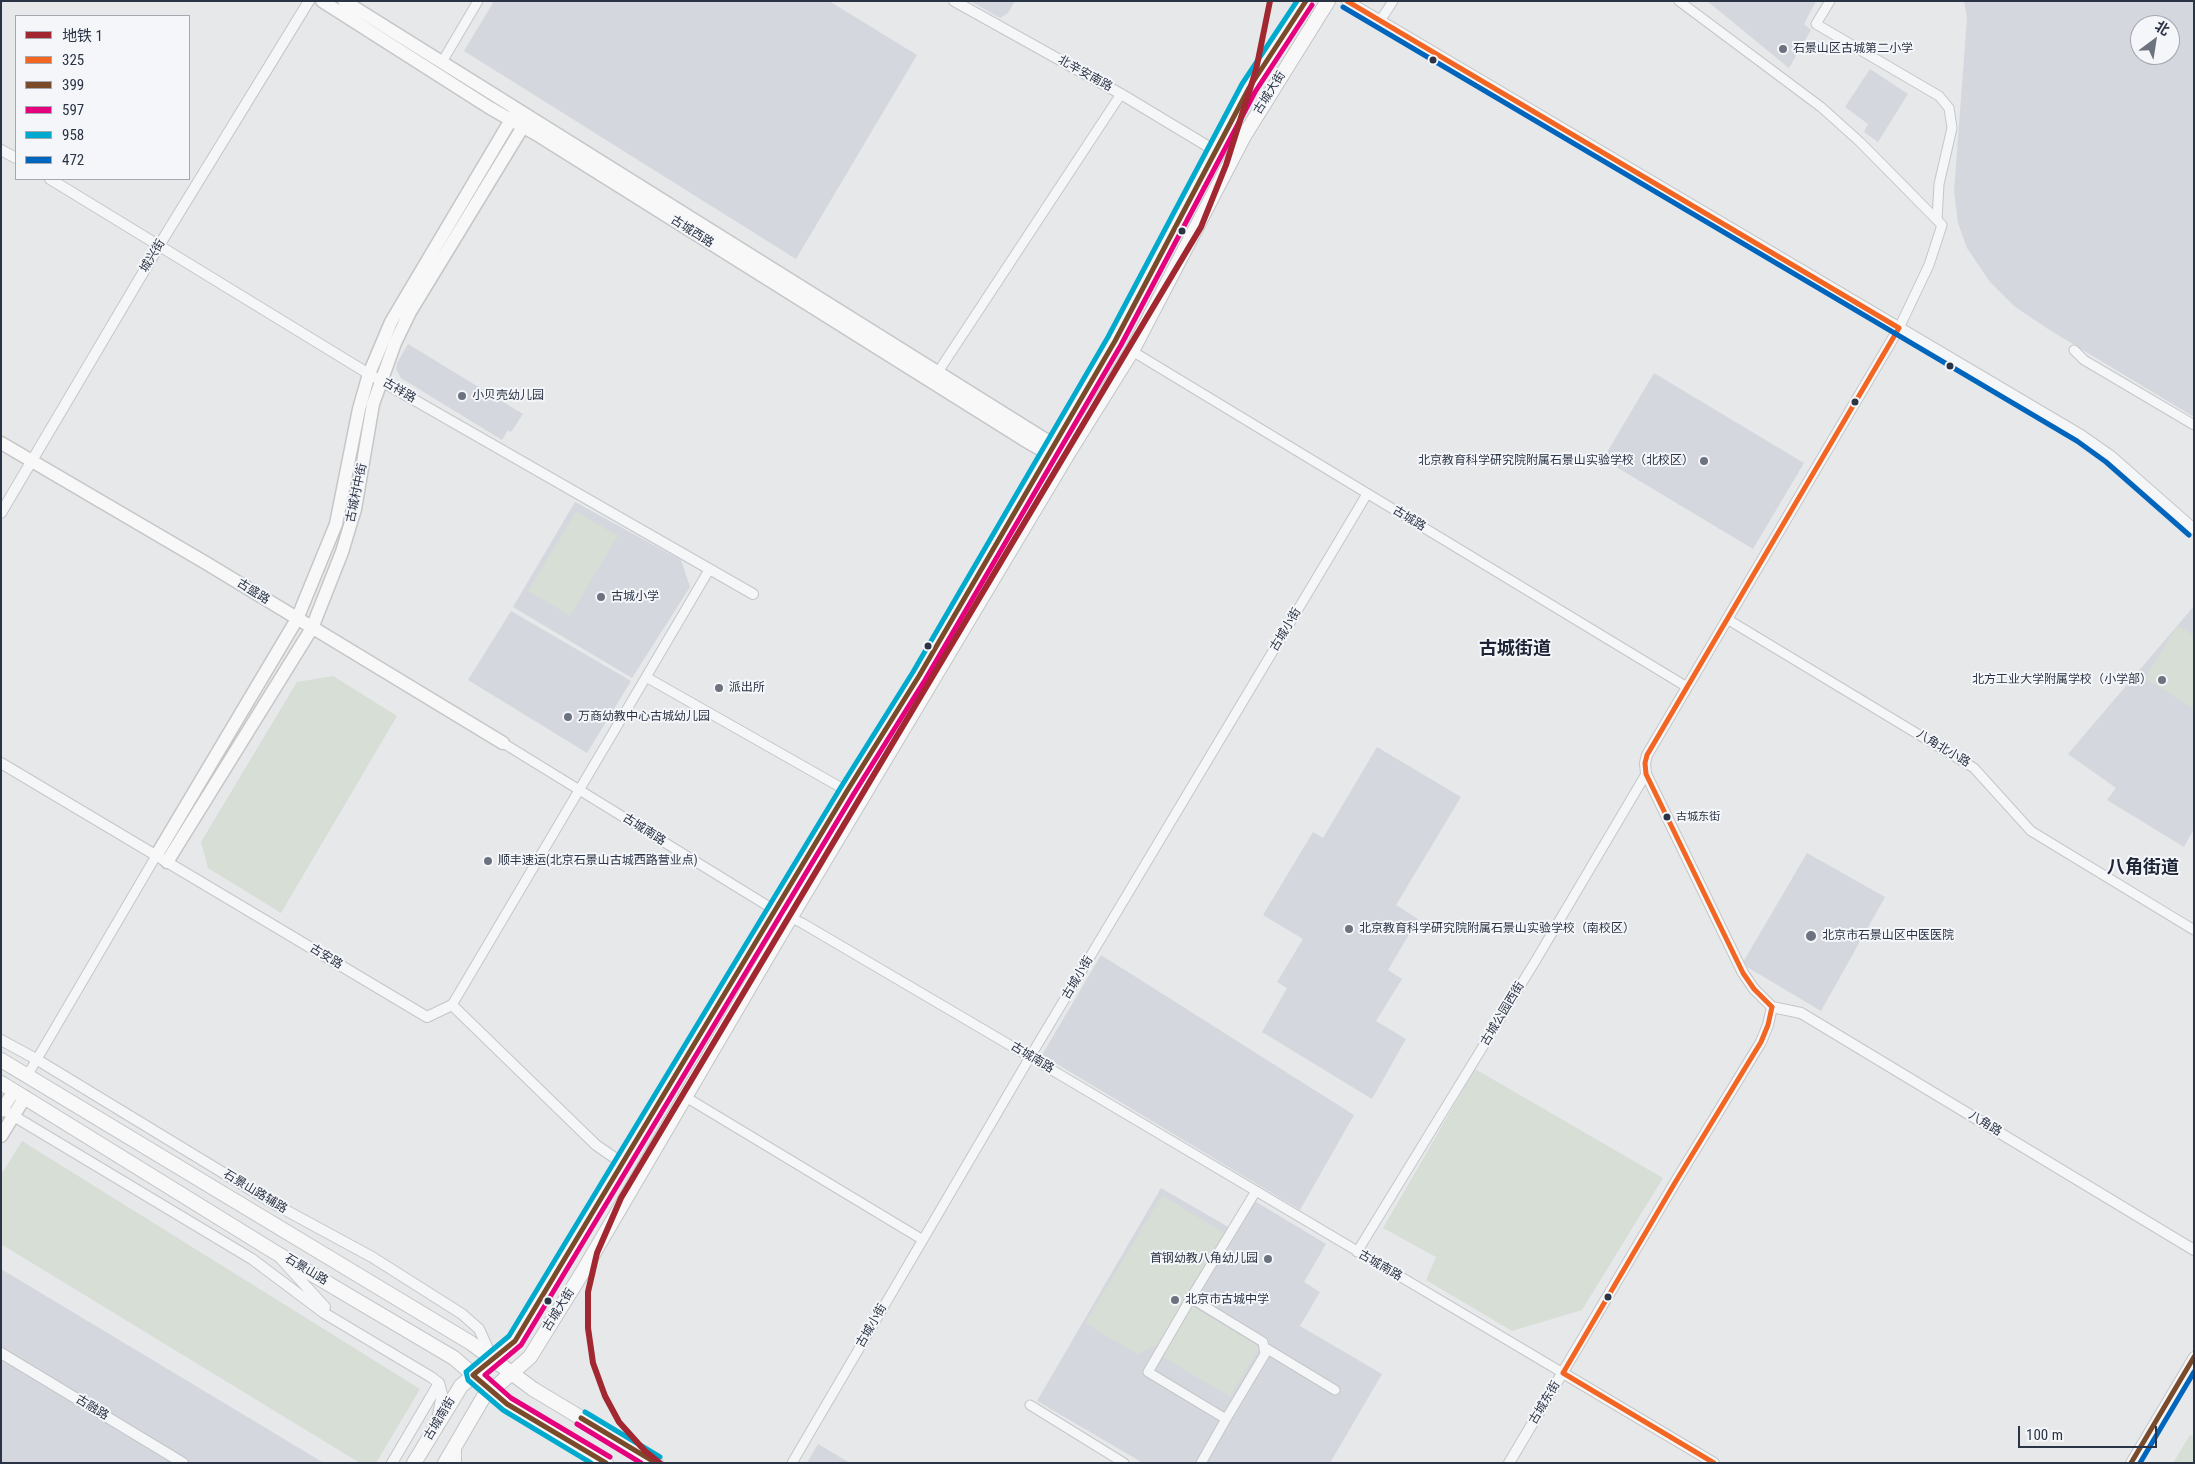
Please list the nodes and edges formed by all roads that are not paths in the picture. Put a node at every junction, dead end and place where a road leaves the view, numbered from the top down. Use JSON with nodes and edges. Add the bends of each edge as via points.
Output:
{"nodes":[{"id":1,"x":309,"y":1,"type":"edge"},
{"id":2,"x":322,"y":1,"type":"edge"},
{"id":3,"x":344,"y":1,"type":"edge"},
{"id":4,"x":478,"y":1,"type":"edge"},
{"id":5,"x":954,"y":1,"type":"edge"},
{"id":6,"x":1306,"y":1,"type":"edge"},
{"id":7,"x":1328,"y":1,"type":"edge"},
{"id":8,"x":1347,"y":1,"type":"edge"},
{"id":9,"x":1392,"y":1,"type":"edge"},
{"id":10,"x":1679,"y":1,"type":"edge"},
{"id":11,"x":1830,"y":1,"type":"edge"},
{"id":12,"x":1380,"y":21,"type":"junction"},
{"id":13,"x":442,"y":62,"type":"junction"},
{"id":14,"x":1121,"y":94,"type":"junction"},
{"id":15,"x":517,"y":109,"type":"junction"},
{"id":16,"x":510,"y":120,"type":"junction"},
{"id":17,"x":526,"y":122,"type":"junction"},
{"id":18,"x":1,"y":150,"type":"edge"},
{"id":19,"x":1214,"y":150,"type":"junction"},
{"id":20,"x":15,"y":157,"type":"edge"},
{"id":21,"x":52,"y":180,"type":"edge"},
{"id":22,"x":1937,"y":220,"type":"junction"},
{"id":23,"x":160,"y":244,"type":"junction"},
{"id":24,"x":1899,"y":328,"type":"junction"},
{"id":25,"x":2074,"y":350,"type":"dead end"},
{"id":26,"x":1132,"y":351,"type":"junction"},
{"id":27,"x":938,"y":372,"type":"junction"},
{"id":28,"x":375,"y":377,"type":"junction"},
{"id":29,"x":2194,"y":425,"type":"edge"},
{"id":30,"x":1,"y":443,"type":"edge"},
{"id":31,"x":1051,"y":449,"type":"junction"},
{"id":32,"x":1066,"y":457,"type":"junction"},
{"id":33,"x":32,"y":461,"type":"junction"},
{"id":34,"x":1367,"y":494,"type":"junction"},
{"id":35,"x":1,"y":513,"type":"edge"},
{"id":36,"x":2194,"y":529,"type":"edge"},
{"id":37,"x":709,"y":570,"type":"junction"},
{"id":38,"x":753,"y":594,"type":"dead end"},
{"id":39,"x":1727,"y":618,"type":"junction"},
{"id":40,"x":297,"y":619,"type":"junction"},
{"id":41,"x":312,"y":628,"type":"junction"},
{"id":42,"x":646,"y":676,"type":"junction"},
{"id":43,"x":1687,"y":686,"type":"junction"},
{"id":44,"x":503,"y":743,"type":"joint"},
{"id":45,"x":1,"y":763,"type":"edge"},
{"id":46,"x":1646,"y":774,"type":"junction"},
{"id":47,"x":579,"y":790,"type":"junction"},
{"id":48,"x":847,"y":791,"type":"junction"},
{"id":49,"x":156,"y":856,"type":"junction"},
{"id":50,"x":167,"y":862,"type":"junction"},
{"id":51,"x":776,"y":911,"type":"junction"},
{"id":52,"x":790,"y":918,"type":"junction"},
{"id":53,"x":2194,"y":930,"type":"edge"},
{"id":54,"x":452,"y":1005,"type":"junction"},
{"id":55,"x":1772,"y":1007,"type":"junction"},
{"id":56,"x":1,"y":1040,"type":"edge"},
{"id":57,"x":1030,"y":1057,"type":"junction"},
{"id":58,"x":36,"y":1059,"type":"junction"},
{"id":59,"x":1,"y":1060,"type":"edge"},
{"id":60,"x":27,"y":1076,"type":"junction"},
{"id":61,"x":1,"y":1083,"type":"edge"},
{"id":62,"x":20,"y":1094,"type":"junction"},
{"id":63,"x":684,"y":1096,"type":"junction"},
{"id":64,"x":2,"y":1110,"type":"edge"},
{"id":65,"x":14,"y":1116,"type":"junction"},
{"id":66,"x":1,"y":1136,"type":"edge"},
{"id":67,"x":622,"y":1163,"type":"junction"},
{"id":68,"x":1256,"y":1191,"type":"junction"},
{"id":69,"x":923,"y":1240,"type":"junction"},
{"id":70,"x":2194,"y":1250,"type":"edge"},
{"id":71,"x":273,"y":1251,"type":"junction"},
{"id":72,"x":1357,"y":1252,"type":"junction"},
{"id":73,"x":1191,"y":1298,"type":"junction"},
{"id":74,"x":348,"y":1327,"type":"junction"},
{"id":75,"x":1264,"y":1347,"type":"junction"},
{"id":76,"x":1,"y":1353,"type":"edge"},
{"id":77,"x":2194,"y":1357,"type":"edge"},
{"id":78,"x":492,"y":1359,"type":"junction"},
{"id":79,"x":512,"y":1373,"type":"junction"},
{"id":80,"x":1562,"y":1373,"type":"junction"},
{"id":81,"x":473,"y":1375,"type":"junction"},
{"id":82,"x":438,"y":1384,"type":"junction"},
{"id":83,"x":492,"y":1390,"type":"junction"},
{"id":84,"x":1335,"y":1390,"type":"dead end"},
{"id":85,"x":1030,"y":1405,"type":"dead end"},
{"id":86,"x":1226,"y":1419,"type":"junction"},
{"id":87,"x":436,"y":1426,"type":"junction"},
{"id":88,"x":456,"y":1444,"type":"junction"},
{"id":89,"x":183,"y":1463,"type":"edge"},
{"id":90,"x":392,"y":1463,"type":"edge"},
{"id":91,"x":414,"y":1463,"type":"edge"},
{"id":92,"x":445,"y":1463,"type":"edge"},
{"id":93,"x":456,"y":1463,"type":"edge"},
{"id":94,"x":606,"y":1463,"type":"edge"},
{"id":95,"x":656,"y":1463,"type":"edge"},
{"id":96,"x":792,"y":1463,"type":"edge"},
{"id":97,"x":1124,"y":1463,"type":"edge"},
{"id":98,"x":1201,"y":1463,"type":"edge"},
{"id":99,"x":1509,"y":1463,"type":"edge"},
{"id":100,"x":1714,"y":1463,"type":"edge"},
{"id":101,"x":2131,"y":1463,"type":"edge"}],
"edges":[{"from":1,"to":23,"type":"street","name":"城兴街"},
{"from":2,"to":16,"type":"main road","name":"古城西路"},
{"from":3,"to":13,"type":"main road","name":"古城西路"},
{"from":4,"to":13,"type":"street"},
{"from":5,"to":14,"type":"street","name":"北辛安南路"},
{"from":6,"to":19,"type":"main road","name":"古城大街","via":[[1249,88]]},
{"from":7,"to":26,"type":"main road","name":"古城大街","via":[[1244,136]]},
{"from":8,"to":12,"type":"street"},
{"from":9,"to":12,"type":"street"},
{"from":10,"to":22,"type":"street","via":[[1822,107]]},
{"from":11,"to":22,"type":"street","via":[[1816,24],[1939,96],[1949,108],[1952,128],[1939,184]]},
{"from":12,"to":24,"type":"street"},
{"from":13,"to":15,"type":"main road","name":"古城西路"},
{"from":14,"to":19,"type":"street","name":"北辛安南路"},
{"from":14,"to":27,"type":"street"},
{"from":15,"to":16,"type":"main road","name":"古城村中街"},
{"from":15,"to":17,"type":"main road","name":"古城西路"},
{"from":16,"to":17,"type":"main road","name":"古城西路"},
{"from":16,"to":28,"type":"main road","name":"古城村中街","via":[[395,315]]},
{"from":17,"to":27,"type":"main road","name":"古城西路"},
{"from":17,"to":28,"type":"main road","name":"古城村中街","via":[[410,312]]},
{"from":17,"to":31,"type":"main road","name":"古城西路"},
{"from":18,"to":20,"type":"street"},
{"from":19,"to":31,"type":"main road","name":"古城大街","via":[[1115,341]]},
{"from":21,"to":23,"type":"street","name":"古祥路"},
{"from":22,"to":24,"type":"street","via":[[1942,225],[1929,265]]},
{"from":23,"to":28,"type":"street","name":"古祥路"},
{"from":23,"to":33,"type":"street","name":"城兴街"},
{"from":24,"to":36,"type":"street","via":[[2081,435]]},
{"from":24,"to":39,"type":"street"},
{"from":25,"to":29,"type":"street","via":[[2084,360]]},
{"from":26,"to":32,"type":"main road","name":"古城大街"},
{"from":26,"to":34,"type":"street","name":"古城路"},
{"from":27,"to":31,"type":"main road","name":"古城西路"},
{"from":28,"to":37,"type":"street","name":"古祥路"},
{"from":28,"to":40,"type":"main road","name":"古城村中街","via":[[359,409],[336,524]]},
{"from":28,"to":41,"type":"main road","name":"古城村中街","via":[[355,509]]},
{"from":30,"to":33,"type":"main road","name":"古盛路"},
{"from":31,"to":32,"type":"main road","name":"古城西路"},
{"from":31,"to":48,"type":"main road","name":"古城大街","via":[[919,676]]},
{"from":32,"to":52,"type":"main road","name":"古城大街"},
{"from":33,"to":35,"type":"street","name":"城兴街"},
{"from":33,"to":40,"type":"main road","name":"古盛路"},
{"from":34,"to":43,"type":"street","name":"古城路"},
{"from":34,"to":57,"type":"street","name":"古城小街"},
{"from":37,"to":38,"type":"street","name":"古祥路"},
{"from":37,"to":42,"type":"street"},
{"from":39,"to":43,"type":"street"},
{"from":39,"to":53,"type":"street","name":"八角北小路","via":[[1974,768],[2031,832]]},
{"from":40,"to":41,"type":"main road","name":"古盛路"},
{"from":40,"to":49,"type":"main road","name":"古城村中街"},
{"from":41,"to":44,"type":"main road","name":"古盛路"},
{"from":41,"to":50,"type":"main road","name":"古城村中街"},
{"from":42,"to":47,"type":"street"},
{"from":42,"to":48,"type":"street"},
{"from":43,"to":46,"type":"street","via":[[1647,755]]},
{"from":44,"to":47,"type":"street","name":"古城南路"},
{"from":45,"to":49,"type":"street","name":"古安路"},
{"from":46,"to":55,"type":"street","via":[[1743,973]]},
{"from":46,"to":72,"type":"street","name":"古城公园西街"},
{"from":47,"to":51,"type":"street","name":"古城南路"},
{"from":47,"to":54,"type":"street"},
{"from":48,"to":51,"type":"main road","name":"古城大街"},
{"from":49,"to":50,"type":"street","name":"古安路"},
{"from":49,"to":58,"type":"street"},
{"from":50,"to":54,"type":"street","name":"古安路","via":[[427,1017]]},
{"from":51,"to":52,"type":"street","name":"古城南路"},
{"from":51,"to":67,"type":"main road","name":"古城大街"},
{"from":52,"to":57,"type":"street","name":"古城南路"},
{"from":52,"to":63,"type":"main road","name":"古城大街"},
{"from":54,"to":67,"type":"street","via":[[596,1145]]},
{"from":55,"to":70,"type":"street","name":"八角路","via":[[1801,1014]]},
{"from":55,"to":80,"type":"street","name":"古城东街","via":[[1761,1042]]},
{"from":56,"to":58,"type":"street","name":"石景山路辅路"},
{"from":57,"to":68,"type":"street","name":"古城南路"},
{"from":57,"to":69,"type":"street","name":"古城小街"},
{"from":58,"to":60,"type":"street"},
{"from":58,"to":78,"type":"street","name":"石景山路辅路","via":[[276,1205],[372,1257],[462,1314],[479,1329]]},
{"from":59,"to":60,"type":"main road","name":"石景山路"},
{"from":60,"to":78,"type":"main road","name":"石景山路"},
{"from":61,"to":62,"type":"main road","name":"石景山路"},
{"from":62,"to":64,"type":"main road"},
{"from":62,"to":65,"type":"main road"},
{"from":62,"to":71,"type":"main road","name":"石景山路"},
{"from":63,"to":69,"type":"street"},
{"from":63,"to":79,"type":"main road","name":"古城大街","via":[[530,1357]]},
{"from":64,"to":65,"type":"street"},
{"from":65,"to":66,"type":"main road"},
{"from":65,"to":74,"type":"street","via":[[252,1259]]},
{"from":67,"to":78,"type":"main road","name":"古城大街","via":[[515,1341]]},
{"from":68,"to":72,"type":"street","name":"古城南路"},
{"from":68,"to":73,"type":"street"},
{"from":69,"to":96,"type":"street","name":"古城小街"},
{"from":71,"to":74,"type":"street","via":[[318,1301]]},
{"from":71,"to":81,"type":"main road","name":"石景山路","via":[[454,1358]]},
{"from":72,"to":80,"type":"street","name":"古城南路"},
{"from":73,"to":75,"type":"street","via":[[1263,1342]]},
{"from":73,"to":86,"type":"street","via":[[1148,1372]]},
{"from":74,"to":82,"type":"street"},
{"from":75,"to":84,"type":"street"},
{"from":75,"to":86,"type":"street","via":[[1266,1354]]},
{"from":76,"to":89,"type":"street","name":"古融路"},
{"from":77,"to":101,"type":"street"},
{"from":78,"to":79,"type":"main road","name":"石景山路"},
{"from":78,"to":81,"type":"main road","name":"古城南街"},
{"from":79,"to":83,"type":"main road","name":"古城大街"},
{"from":79,"to":95,"type":"main road"},
{"from":80,"to":99,"type":"street","name":"古城东街"},
{"from":80,"to":100,"type":"street"},
{"from":81,"to":83,"type":"main road","name":"石景山路"},
{"from":81,"to":87,"type":"main road","name":"古城南街","via":[[461,1386]]},
{"from":82,"to":87,"type":"street","via":[[442,1394]]},
{"from":82,"to":90,"type":"street"},
{"from":83,"to":88,"type":"main road","via":[[483,1398]]},
{"from":83,"to":94,"type":"main road","name":"石景山路","via":[[508,1404]]},
{"from":85,"to":97,"type":"street"},
{"from":86,"to":98,"type":"street"},
{"from":87,"to":91,"type":"main road","name":"古城南街"},
{"from":88,"to":92,"type":"main road"},
{"from":88,"to":93,"type":"street"}]}
